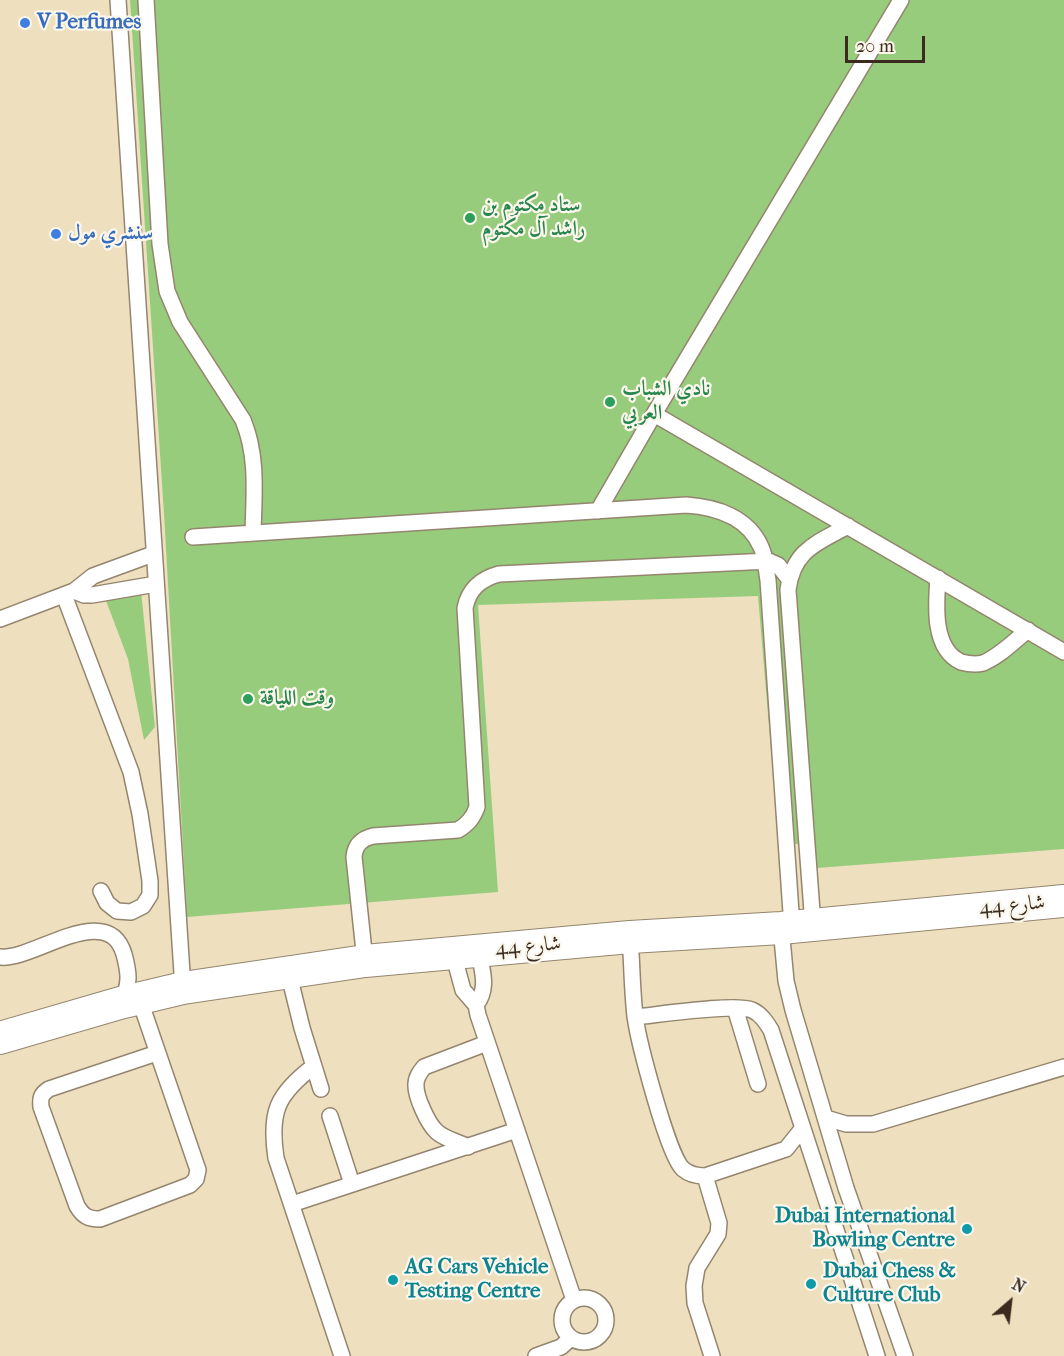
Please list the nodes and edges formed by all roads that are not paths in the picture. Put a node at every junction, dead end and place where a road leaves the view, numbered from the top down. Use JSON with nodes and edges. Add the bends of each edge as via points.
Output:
{"nodes":[{"id":1,"x":118,"y":0,"type":"edge"},
{"id":2,"x":146,"y":0,"type":"edge"},
{"id":3,"x":901,"y":0,"type":"edge"},
{"id":4,"x":654,"y":414,"type":"junction"},
{"id":5,"x":598,"y":511,"type":"junction"},
{"id":6,"x":848,"y":526,"type":"junction"},
{"id":7,"x":253,"y":533,"type":"junction"},
{"id":8,"x":193,"y":537,"type":"dead end"},
{"id":9,"x":153,"y":554,"type":"junction"},
{"id":10,"x":765,"y":561,"type":"junction"},
{"id":11,"x":938,"y":578,"type":"junction"},
{"id":12,"x":789,"y":579,"type":"junction"},
{"id":13,"x":156,"y":585,"type":"junction"},
{"id":14,"x":69,"y":593,"type":"junction"},
{"id":15,"x":0,"y":619,"type":"edge"},
{"id":16,"x":1028,"y":630,"type":"junction"},
{"id":17,"x":1064,"y":652,"type":"edge"},
{"id":18,"x":101,"y":891,"type":"dead end"},
{"id":19,"x":1064,"y":901,"type":"edge"},
{"id":20,"x":795,"y":926,"type":"junction"},
{"id":21,"x":630,"y":938,"type":"junction"},
{"id":22,"x":466,"y":953,"type":"junction"},
{"id":23,"x":0,"y":957,"type":"edge"},
{"id":24,"x":365,"y":961,"type":"junction"},
{"id":25,"x":288,"y":971,"type":"junction"},
{"id":26,"x":183,"y":988,"type":"junction"},
{"id":27,"x":130,"y":1000,"type":"junction"},
{"id":28,"x":476,"y":1005,"type":"junction"},
{"id":29,"x":735,"y":1008,"type":"junction"},
{"id":30,"x":635,"y":1017,"type":"junction"},
{"id":31,"x":0,"y":1038,"type":"edge"},
{"id":32,"x":488,"y":1043,"type":"junction"},
{"id":33,"x":157,"y":1053,"type":"junction"},
{"id":34,"x":314,"y":1066,"type":"junction"},
{"id":35,"x":1064,"y":1067,"type":"edge"},
{"id":36,"x":758,"y":1084,"type":"dead end"},
{"id":37,"x":321,"y":1089,"type":"dead end"},
{"id":38,"x":330,"y":1116,"type":"dead end"},
{"id":39,"x":826,"y":1118,"type":"junction"},
{"id":40,"x":802,"y":1129,"type":"junction"},
{"id":41,"x":517,"y":1130,"type":"junction"},
{"id":42,"x":468,"y":1146,"type":"junction"},
{"id":43,"x":705,"y":1176,"type":"junction"},
{"id":44,"x":352,"y":1184,"type":"junction"},
{"id":45,"x":292,"y":1204,"type":"junction"},
{"id":46,"x":574,"y":1300,"type":"junction"},
{"id":47,"x":571,"y":1338,"type":"junction"},
{"id":48,"x":342,"y":1356,"type":"edge"},
{"id":49,"x":536,"y":1356,"type":"edge"},
{"id":50,"x":712,"y":1356,"type":"edge"},
{"id":51,"x":877,"y":1356,"type":"edge"},
{"id":52,"x":905,"y":1356,"type":"edge"}],
"edges":[{"from":1,"to":9,"type":"lane"},
{"from":2,"to":7,"type":"lane","via":[[160,244],[167,291],[180,322],[249,434],[254,474]]},
{"from":3,"to":4,"type":"lane"},
{"from":4,"to":5,"type":"lane"},
{"from":4,"to":6,"type":"lane"},
{"from":5,"to":7,"type":"lane"},
{"from":5,"to":10,"type":"lane","via":[[709,507],[731,515],[749,529],[762,548]]},
{"from":6,"to":11,"type":"lane"},
{"from":6,"to":12,"type":"lane","via":[[804,552]]},
{"from":7,"to":8,"type":"lane"},
{"from":9,"to":13,"type":"lane"},
{"from":9,"to":14,"type":"lane","via":[[93,576]]},
{"from":10,"to":12,"type":"lane","via":[[778,565]]},
{"from":10,"to":20,"type":"lane"},
{"from":10,"to":24,"type":"lane","via":[[499,574],[473,589],[467,598],[466,619],[477,807],[474,817],[458,830],[373,836],[359,842],[354,857]]},
{"from":11,"to":16,"type":"lane"},
{"from":11,"to":16,"type":"lane","via":[[940,636],[954,659],[981,664]]},
{"from":12,"to":20,"type":"lane"},
{"from":13,"to":14,"type":"lane","via":[[92,595]]},
{"from":13,"to":26,"type":"lane"},
{"from":14,"to":15,"type":"lane"},
{"from":14,"to":18,"type":"lane","via":[[131,772],[150,881],[150,895],[143,906],[131,912],[117,911]]},
{"from":16,"to":17,"type":"lane"},
{"from":19,"to":20,"type":"street","name":"شارع 44"},
{"from":20,"to":21,"type":"street","name":"شارع 44"},
{"from":20,"to":39,"type":"lane","via":[[789,996]]},
{"from":21,"to":22,"type":"street","name":"شارع 44"},
{"from":21,"to":30,"type":"lane"},
{"from":22,"to":24,"type":"street","name":"شارع 44"},
{"from":22,"to":28,"type":"lane","via":[[463,990]]},
{"from":22,"to":28,"type":"lane","via":[[484,988]]},
{"from":23,"to":27,"type":"lane","via":[[100,931],[115,938],[123,950],[129,971]]},
{"from":24,"to":25,"type":"street","name":"شارع 44"},
{"from":25,"to":26,"type":"street","name":"شارع 44"},
{"from":25,"to":34,"type":"lane"},
{"from":26,"to":27,"type":"street","name":"شارع 44"},
{"from":27,"to":31,"type":"street","name":"شارع 44"},
{"from":27,"to":33,"type":"lane"},
{"from":28,"to":32,"type":"lane"},
{"from":29,"to":30,"type":"lane"},
{"from":29,"to":36,"type":"lane"},
{"from":29,"to":40,"type":"lane","via":[[752,1010],[766,1022]]},
{"from":30,"to":43,"type":"lane","via":[[660,1115],[677,1162],[684,1170]]},
{"from":32,"to":41,"type":"lane"},
{"from":32,"to":42,"type":"lane","via":[[424,1067],[416,1084],[431,1125],[439,1133]]},
{"from":33,"to":33,"type":"lane","via":[[49,1089],[40,1100],[77,1206],[90,1219],[100,1219],[190,1185],[196,1179],[196,1162]]},
{"from":34,"to":37,"type":"lane"},
{"from":34,"to":45,"type":"lane","via":[[292,1082],[278,1105],[272,1131],[276,1158]]},
{"from":35,"to":39,"type":"lane","via":[[873,1124],[846,1124]]},
{"from":38,"to":44,"type":"lane"},
{"from":39,"to":52,"type":"lane","via":[[846,1188]]},
{"from":40,"to":43,"type":"lane","via":[[786,1149]]},
{"from":40,"to":51,"type":"lane"},
{"from":41,"to":42,"type":"lane"},
{"from":41,"to":46,"type":"lane"},
{"from":42,"to":44,"type":"lane"},
{"from":43,"to":50,"type":"lane","via":[[719,1223],[718,1234],[697,1268],[694,1286],[695,1303]]},
{"from":44,"to":45,"type":"lane"},
{"from":45,"to":48,"type":"lane"},
{"from":46,"to":47,"type":"lane","via":[[567,1306],[562,1323]]},
{"from":46,"to":47,"type":"lane","via":[[591,1299],[598,1303],[604,1310],[606,1326],[595,1340],[579,1342]]},
{"from":47,"to":49,"type":"lane","via":[[561,1347]]}]}
